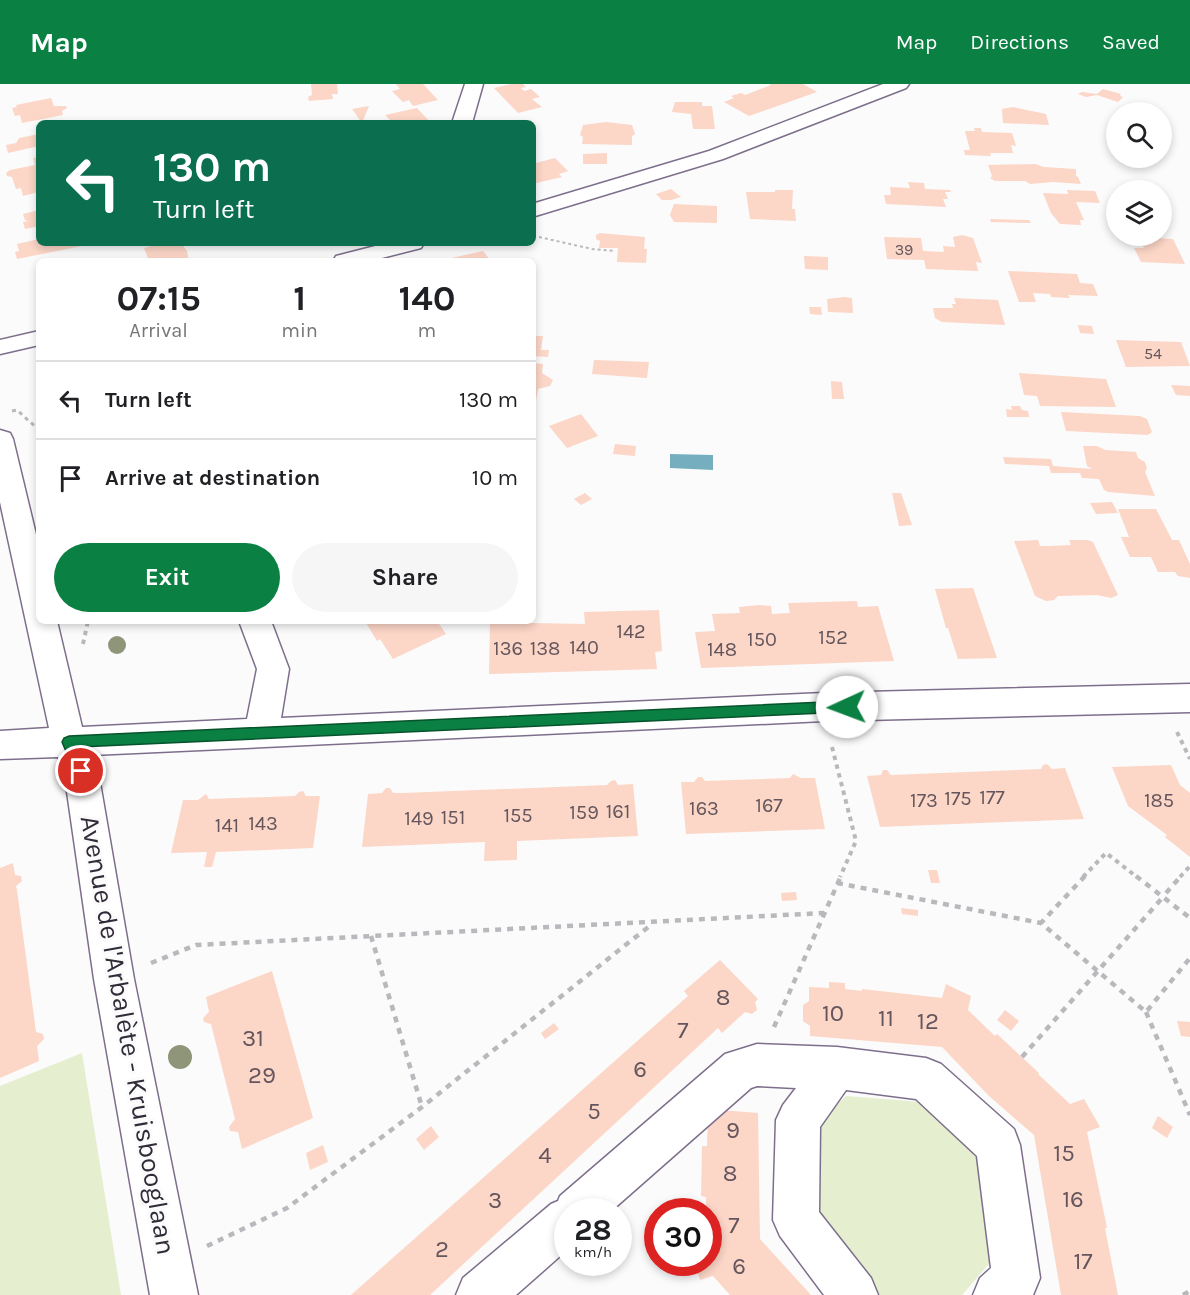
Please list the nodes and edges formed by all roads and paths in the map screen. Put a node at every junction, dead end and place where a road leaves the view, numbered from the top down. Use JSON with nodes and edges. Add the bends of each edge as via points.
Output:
{"nodes":[{"id":1,"x":474,"y":84,"type":"edge"},
{"id":2,"x":900,"y":84,"type":"edge"},
{"id":3,"x":463,"y":120,"type":"edge"},
{"id":4,"x":536,"y":211,"type":"edge"},
{"id":5,"x":536,"y":236,"type":"edge"},
{"id":6,"x":402,"y":246,"type":"edge"},
{"id":7,"x":615,"y":251,"type":"dead end"},
{"id":8,"x":356,"y":258,"type":"edge"},
{"id":9,"x":36,"y":339,"type":"edge"},
{"id":10,"x":0,"y":347,"type":"edge"},
{"id":11,"x":12,"y":411,"type":"dead end"},
{"id":12,"x":36,"y":427,"type":"edge"},
{"id":13,"x":0,"y":439,"type":"edge"},
{"id":14,"x":36,"y":600,"type":"edge"},
{"id":15,"x":42,"y":624,"type":"edge"},
{"id":16,"x":256,"y":624,"type":"edge"},
{"id":17,"x":1190,"y":698,"type":"edge"},
{"id":18,"x":262,"y":732,"type":"junction"},
{"id":19,"x":1177,"y":732,"type":"dead end"},
{"id":20,"x":69,"y":742,"type":"junction"},
{"id":21,"x":0,"y":745,"type":"edge"},
{"id":22,"x":832,"y":747,"type":"dead end"},
{"id":23,"x":1190,"y":759,"type":"edge"},
{"id":24,"x":1190,"y":866,"type":"edge"},
{"id":25,"x":837,"y":883,"type":"junction"},
{"id":26,"x":1164,"y":895,"type":"junction"},
{"id":27,"x":824,"y":913,"type":"junction"},
{"id":28,"x":1190,"y":918,"type":"edge"},
{"id":29,"x":653,"y":922,"type":"junction"},
{"id":30,"x":1041,"y":923,"type":"junction"},
{"id":31,"x":371,"y":936,"type":"junction"},
{"id":32,"x":1190,"y":958,"type":"edge"},
{"id":33,"x":148,"y":964,"type":"dead end"},
{"id":34,"x":1098,"y":972,"type":"junction"},
{"id":35,"x":1146,"y":1012,"type":"junction"},
{"id":36,"x":1022,"y":1057,"type":"dead end"},
{"id":37,"x":757,"y":1065,"type":"junction"},
{"id":38,"x":837,"y":1068,"type":"junction"},
{"id":39,"x":422,"y":1107,"type":"junction"},
{"id":40,"x":1190,"y":1115,"type":"edge"},
{"id":41,"x":592,"y":1198,"type":"edge"},
{"id":42,"x":554,"y":1231,"type":"edge"},
{"id":43,"x":207,"y":1246,"type":"dead end"},
{"id":44,"x":1010,"y":1289,"type":"edge"},
{"id":45,"x":1190,"y":1291,"type":"edge"},
{"id":46,"x":174,"y":1295,"type":"edge"},
{"id":47,"x":480,"y":1295,"type":"edge"},
{"id":48,"x":854,"y":1295,"type":"edge"},
{"id":49,"x":1183,"y":1295,"type":"edge"}],
"edges":[{"from":1,"to":3,"type":"street"},
{"from":2,"to":4,"type":"street","via":[[716,156]]},
{"from":5,"to":7,"type":"path"},
{"from":6,"to":8,"type":"street"},
{"from":9,"to":10,"type":"street"},
{"from":11,"to":12,"type":"path","via":[[18,410]]},
{"from":13,"to":14,"type":"street"},
{"from":15,"to":20,"type":"street","name":"Avenue de l'Arbalète - Kruisbooglaan"},
{"from":16,"to":18,"type":"street","via":[[273,669]]},
{"from":17,"to":18,"type":"street","via":[[824,707]]},
{"from":18,"to":20,"type":"street"},
{"from":19,"to":23,"type":"path"},
{"from":20,"to":21,"type":"street"},
{"from":20,"to":46,"type":"street","name":"Avenue de l'Arbalète - Kruisbooglaan","via":[[81,771],[114,979]]},
{"from":22,"to":25,"type":"path","via":[[855,841]]},
{"from":24,"to":26,"type":"path"},
{"from":25,"to":27,"type":"path"},
{"from":25,"to":30,"type":"path"},
{"from":26,"to":28,"type":"path"},
{"from":26,"to":30,"type":"path","via":[[1106,853]]},
{"from":26,"to":34,"type":"path"},
{"from":27,"to":29,"type":"path"},
{"from":27,"to":37,"type":"path"},
{"from":29,"to":31,"type":"path"},
{"from":29,"to":39,"type":"path"},
{"from":30,"to":34,"type":"path"},
{"from":31,"to":33,"type":"path","via":[[196,945]]},
{"from":31,"to":39,"type":"path"},
{"from":32,"to":35,"type":"path"},
{"from":34,"to":35,"type":"path"},
{"from":34,"to":36,"type":"path"},
{"from":35,"to":40,"type":"path"},
{"from":37,"to":38,"type":"street"},
{"from":37,"to":41,"type":"street","via":[[740,1068]]},
{"from":38,"to":44,"type":"street","via":[[926,1079],[998,1145]]},
{"from":38,"to":48,"type":"street","via":[[798,1120],[796,1220]]},
{"from":39,"to":43,"type":"path","via":[[287,1208]]},
{"from":42,"to":47,"type":"street"},
{"from":45,"to":49,"type":"path"}]}
